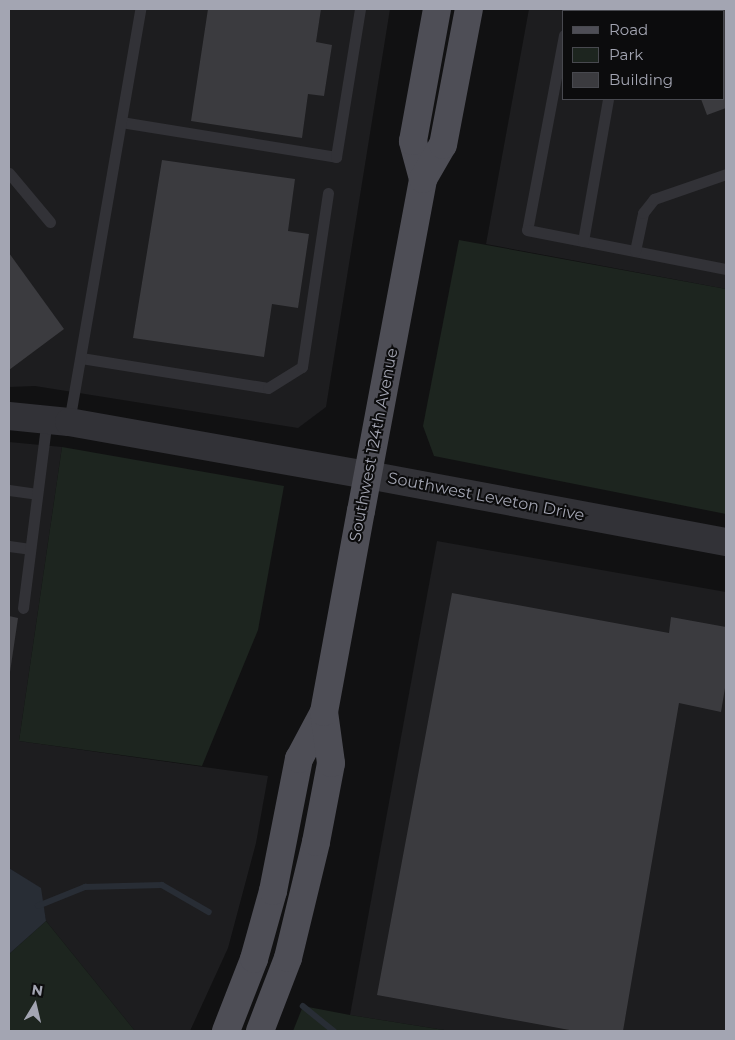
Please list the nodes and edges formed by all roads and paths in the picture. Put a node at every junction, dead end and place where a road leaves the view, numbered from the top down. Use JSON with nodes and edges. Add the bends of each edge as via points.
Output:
{"nodes":[{"id":1,"x":140,"y":9,"type":"edge"},
{"id":2,"x":360,"y":9,"type":"edge"},
{"id":3,"x":437,"y":9,"type":"edge"},
{"id":4,"x":468,"y":9,"type":"edge"},
{"id":5,"x":562,"y":46,"type":"edge"},
{"id":6,"x":608,"y":100,"type":"edge"},
{"id":7,"x":121,"y":122,"type":"junction"},
{"id":8,"x":9,"y":172,"type":"edge"},
{"id":9,"x":726,"y":174,"type":"edge"},
{"id":10,"x":423,"y":179,"type":"junction"},
{"id":11,"x":328,"y":193,"type":"dead end"},
{"id":12,"x":50,"y":222,"type":"dead end"},
{"id":13,"x":583,"y":241,"type":"junction"},
{"id":14,"x":635,"y":251,"type":"junction"},
{"id":15,"x":726,"y":270,"type":"edge"},
{"id":16,"x":80,"y":358,"type":"junction"},
{"id":17,"x":9,"y":416,"type":"edge"},
{"id":18,"x":58,"y":421,"type":"junction"},
{"id":19,"x":368,"y":474,"type":"junction"},
{"id":20,"x":9,"y":490,"type":"edge"},
{"id":21,"x":37,"y":494,"type":"junction"},
{"id":22,"x":726,"y":542,"type":"edge"},
{"id":23,"x":9,"y":546,"type":"edge"},
{"id":24,"x":30,"y":549,"type":"junction"},
{"id":25,"x":23,"y":608,"type":"dead end"},
{"id":26,"x":324,"y":712,"type":"junction"},
{"id":27,"x":226,"y":1031,"type":"edge"},
{"id":28,"x":260,"y":1031,"type":"edge"}],
"edges":[{"from":1,"to":7,"type":"lane"},
{"from":2,"to":7,"type":"lane","via":[[336,157]]},
{"from":3,"to":10,"type":"main road","name":"Southwest 124th Avenue","via":[[413,141]]},
{"from":4,"to":10,"type":"main road","name":"Southwest 124th Avenue","via":[[444,145]]},
{"from":5,"to":13,"type":"lane","via":[[527,230]]},
{"from":6,"to":13,"type":"lane"},
{"from":7,"to":16,"type":"lane"},
{"from":8,"to":12,"type":"lane"},
{"from":9,"to":14,"type":"lane","via":[[654,199],[643,213]]},
{"from":10,"to":19,"type":"main road","name":"Southwest 124th Avenue"},
{"from":11,"to":16,"type":"lane","via":[[302,367],[268,388]]},
{"from":13,"to":14,"type":"lane"},
{"from":14,"to":15,"type":"lane"},
{"from":16,"to":18,"type":"lane"},
{"from":17,"to":18,"type":"street","name":"Southwest Leveton Drive"},
{"from":18,"to":19,"type":"street","name":"Southwest Leveton Drive"},
{"from":18,"to":21,"type":"lane"},
{"from":19,"to":22,"type":"street","name":"Southwest Leveton Drive"},
{"from":19,"to":26,"type":"main road","name":"Southwest 124th Avenue"},
{"from":20,"to":21,"type":"lane"},
{"from":21,"to":24,"type":"lane"},
{"from":23,"to":24,"type":"lane"},
{"from":24,"to":25,"type":"lane"},
{"from":26,"to":27,"type":"main road","name":"Southwest 124th Avenue","via":[[299,759],[273,891],[254,959]]},
{"from":26,"to":28,"type":"main road","name":"Southwest 124th Avenue","via":[[331,763],[316,842],[288,958]]}]}
